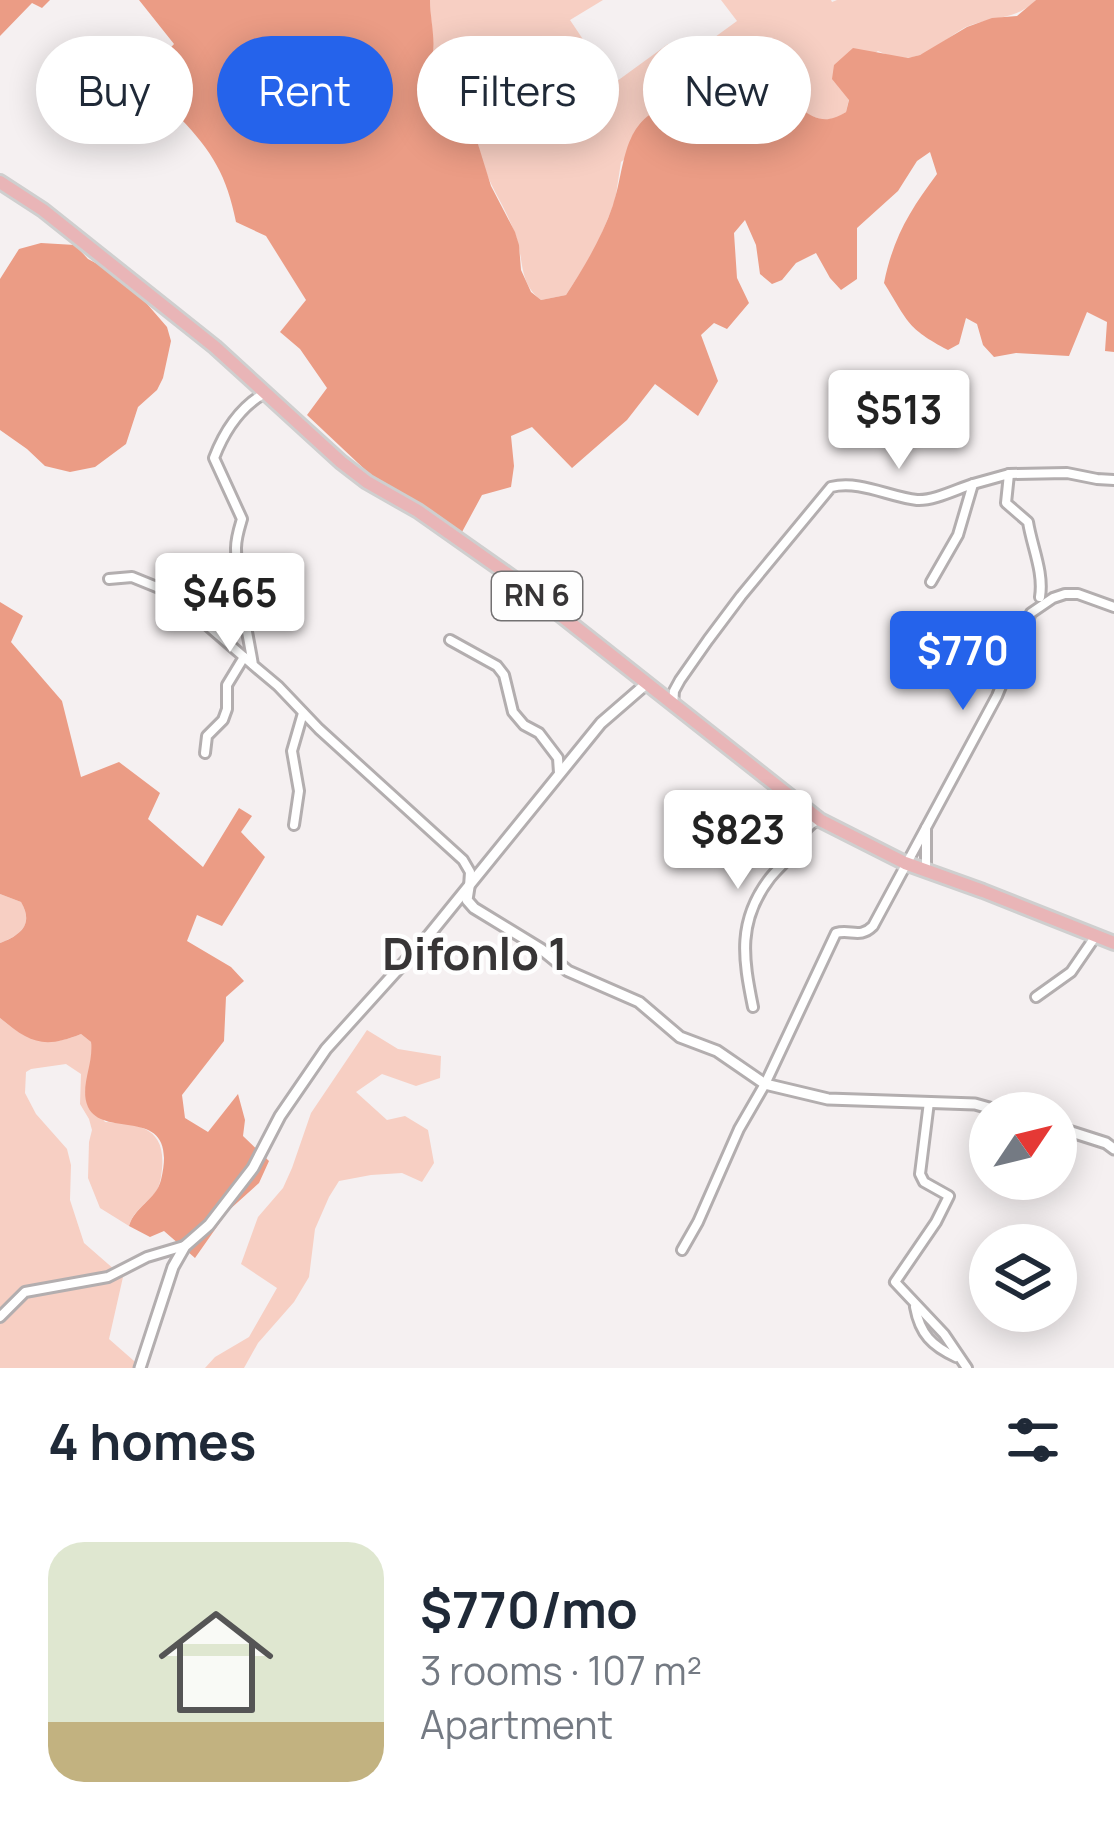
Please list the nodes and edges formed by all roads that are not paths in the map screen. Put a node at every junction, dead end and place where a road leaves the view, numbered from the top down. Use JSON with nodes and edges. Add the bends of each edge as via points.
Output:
{"nodes":[{"id":1,"x":0,"y":182,"type":"edge"},
{"id":2,"x":265,"y":394,"type":"junction"},
{"id":3,"x":1010,"y":474,"type":"junction"},
{"id":4,"x":1114,"y":480,"type":"edge"},
{"id":5,"x":973,"y":484,"type":"junction"},
{"id":6,"x":109,"y":579,"type":"dead end"},
{"id":7,"x":931,"y":582,"type":"dead end"},
{"id":8,"x":1040,"y":597,"type":"dead end"},
{"id":9,"x":1114,"y":607,"type":"edge"},
{"id":10,"x":450,"y":640,"type":"dead end"},
{"id":11,"x":244,"y":657,"type":"junction"},
{"id":12,"x":253,"y":665,"type":"junction"},
{"id":13,"x":646,"y":684,"type":"junction"},
{"id":14,"x":673,"y":705,"type":"junction"},
{"id":15,"x":303,"y":713,"type":"junction"},
{"id":16,"x":205,"y":753,"type":"dead end"},
{"id":17,"x":559,"y":774,"type":"junction"},
{"id":18,"x":820,"y":820,"type":"junction"},
{"id":19,"x":293,"y":825,"type":"dead end"},
{"id":20,"x":926,"y":826,"type":"junction"},
{"id":21,"x":463,"y":860,"type":"junction"},
{"id":22,"x":488,"y":860,"type":"junction"},
{"id":23,"x":905,"y":863,"type":"junction"},
{"id":24,"x":926,"y":871,"type":"junction"},
{"id":25,"x":469,"y":887,"type":"junction"},
{"id":26,"x":1096,"y":935,"type":"junction"},
{"id":27,"x":1114,"y":943,"type":"edge"},
{"id":28,"x":1036,"y":997,"type":"dead end"},
{"id":29,"x":753,"y":1007,"type":"dead end"},
{"id":30,"x":765,"y":1084,"type":"junction"},
{"id":31,"x":929,"y":1102,"type":"junction"},
{"id":32,"x":969,"y":1104,"type":"edge"},
{"id":33,"x":1077,"y":1134,"type":"edge"},
{"id":34,"x":1114,"y":1149,"type":"edge"},
{"id":35,"x":185,"y":1246,"type":"junction"},
{"id":36,"x":682,"y":1250,"type":"dead end"},
{"id":37,"x":915,"y":1306,"type":"junction"},
{"id":38,"x":0,"y":1317,"type":"edge"},
{"id":39,"x":964,"y":1364,"type":"edge"},
{"id":40,"x":140,"y":1368,"type":"edge"}],
"edges":[{"from":1,"to":2,"type":"main road","number":"RN 6"},
{"from":2,"to":12,"type":"street","via":[[238,414],[214,458],[242,519],[235,542]]},
{"from":2,"to":13,"type":"main road","number":"RN 6","via":[[341,463],[516,580]]},
{"from":3,"to":4,"type":"street"},
{"from":3,"to":5,"type":"street"},
{"from":3,"to":8,"type":"street","via":[[1006,503],[1028,522]]},
{"from":5,"to":7,"type":"street","via":[[958,535]]},
{"from":5,"to":14,"type":"street","via":[[917,500],[831,487],[708,640]]},
{"from":6,"to":11,"type":"street","via":[[132,577],[169,592]]},
{"from":9,"to":20,"type":"street","via":[[1064,594],[1031,614],[1008,674]]},
{"from":10,"to":17,"type":"street","via":[[497,666],[513,712],[558,758]]},
{"from":11,"to":12,"type":"street"},
{"from":11,"to":16,"type":"street"},
{"from":12,"to":15,"type":"street"},
{"from":13,"to":14,"type":"main road","number":"RN 6"},
{"from":13,"to":17,"type":"street"},
{"from":14,"to":18,"type":"main road","number":"RN 6"},
{"from":15,"to":19,"type":"street","via":[[292,751],[299,791]]},
{"from":15,"to":21,"type":"street"},
{"from":17,"to":22,"type":"street"},
{"from":18,"to":23,"type":"main road","number":"RN 6"},
{"from":18,"to":29,"type":"street","via":[[767,882],[749,922],[743,952]]},
{"from":20,"to":23,"type":"street"},
{"from":20,"to":24,"type":"street"},
{"from":21,"to":22,"type":"street"},
{"from":21,"to":25,"type":"street"},
{"from":22,"to":25,"type":"street"},
{"from":23,"to":24,"type":"main road","number":"RN 6"},
{"from":23,"to":30,"type":"street","via":[[873,926],[836,933]]},
{"from":24,"to":26,"type":"main road","number":"RN 6"},
{"from":25,"to":30,"type":"street","via":[[474,908],[568,971],[639,1002],[680,1037]]},
{"from":25,"to":35,"type":"street","via":[[326,1049],[253,1168]]},
{"from":26,"to":27,"type":"main road","number":"RN 6"},
{"from":26,"to":28,"type":"street","via":[[1071,972]]},
{"from":30,"to":31,"type":"street","via":[[829,1099]]},
{"from":30,"to":36,"type":"street"},
{"from":31,"to":32,"type":"street"},
{"from":31,"to":37,"type":"street","via":[[920,1174],[950,1196],[895,1282]]},
{"from":33,"to":34,"type":"street"},
{"from":35,"to":38,"type":"street","via":[[107,1276],[25,1292]]},
{"from":35,"to":40,"type":"street"},
{"from":37,"to":39,"type":"street"},
{"from":37,"to":39,"type":"street","via":[[930,1342]]}]}
